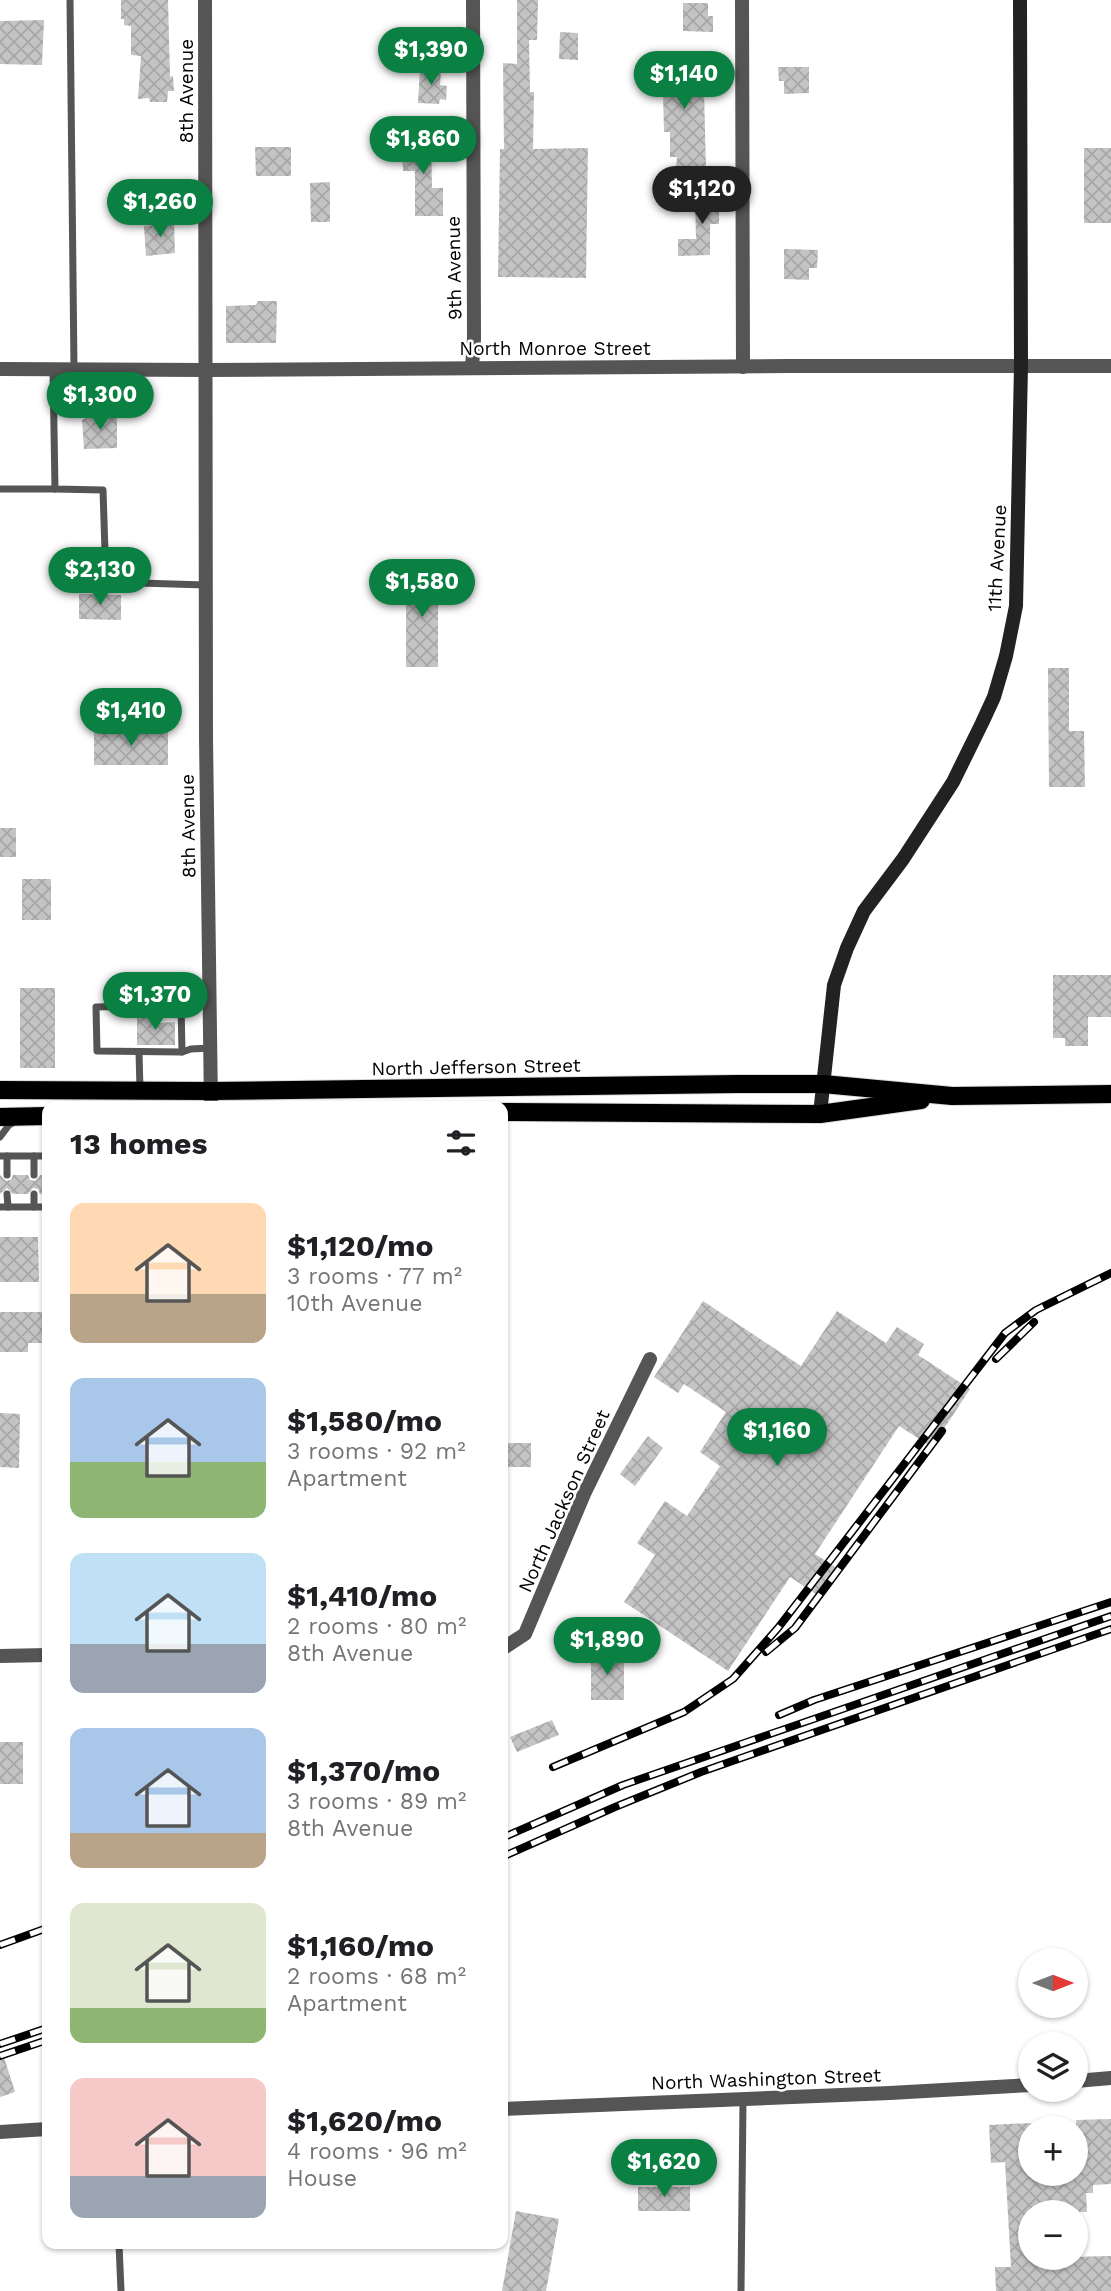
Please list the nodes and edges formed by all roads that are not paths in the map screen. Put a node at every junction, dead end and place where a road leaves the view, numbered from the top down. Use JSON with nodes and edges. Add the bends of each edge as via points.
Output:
{"nodes":[{"id":1,"x":69,"y":0,"type":"edge"},
{"id":2,"x":205,"y":0,"type":"edge"},
{"id":3,"x":472,"y":0,"type":"edge"},
{"id":4,"x":742,"y":0,"type":"edge"},
{"id":5,"x":1020,"y":0,"type":"edge"},
{"id":6,"x":1021,"y":366,"type":"junction"},
{"id":7,"x":1111,"y":366,"type":"edge"},
{"id":8,"x":743,"y":367,"type":"junction"},
{"id":9,"x":472,"y":368,"type":"junction"},
{"id":10,"x":0,"y":369,"type":"edge"},
{"id":11,"x":53,"y":369,"type":"junction"},
{"id":12,"x":74,"y":369,"type":"junction"},
{"id":13,"x":206,"y":370,"type":"junction"},
{"id":14,"x":0,"y":489,"type":"edge"},
{"id":15,"x":55,"y":489,"type":"junction"},
{"id":16,"x":206,"y":585,"type":"junction"},
{"id":17,"x":181,"y":1004,"type":"junction"},
{"id":18,"x":211,"y":1004,"type":"junction"},
{"id":19,"x":211,"y":1048,"type":"junction"},
{"id":20,"x":139,"y":1052,"type":"junction"},
{"id":21,"x":182,"y":1052,"type":"junction"},
{"id":22,"x":823,"y":1084,"type":"junction"},
{"id":23,"x":0,"y":1090,"type":"edge"},
{"id":24,"x":141,"y":1090,"type":"junction"},
{"id":25,"x":1111,"y":1094,"type":"edge"},
{"id":26,"x":952,"y":1096,"type":"junction"},
{"id":27,"x":211,"y":1098,"type":"edge"},
{"id":28,"x":508,"y":1112,"type":"edge"},
{"id":29,"x":820,"y":1114,"type":"junction"},
{"id":30,"x":23,"y":1116,"type":"junction"},
{"id":31,"x":42,"y":1116,"type":"edge"},
{"id":32,"x":0,"y":1117,"type":"edge"},
{"id":33,"x":0,"y":1138,"type":"edge"},
{"id":34,"x":4,"y":1156,"type":"edge"},
{"id":35,"x":34,"y":1156,"type":"junction"},
{"id":36,"x":42,"y":1156,"type":"edge"},
{"id":37,"x":7,"y":1175,"type":"dead end"},
{"id":38,"x":34,"y":1175,"type":"dead end"},
{"id":39,"x":7,"y":1194,"type":"dead end"},
{"id":40,"x":34,"y":1194,"type":"dead end"},
{"id":41,"x":4,"y":1207,"type":"edge"},
{"id":42,"x":34,"y":1207,"type":"junction"},
{"id":43,"x":42,"y":1207,"type":"edge"},
{"id":44,"x":650,"y":1359,"type":"dead end"},
{"id":45,"x":508,"y":1645,"type":"edge"},
{"id":46,"x":0,"y":1656,"type":"edge"},
{"id":47,"x":42,"y":1656,"type":"edge"},
{"id":48,"x":1111,"y":2078,"type":"edge"},
{"id":49,"x":1088,"y":2080,"type":"edge"},
{"id":50,"x":1018,"y":2086,"type":"edge"},
{"id":51,"x":743,"y":2100,"type":"junction"},
{"id":52,"x":508,"y":2109,"type":"edge"},
{"id":53,"x":42,"y":2129,"type":"edge"},
{"id":54,"x":0,"y":2132,"type":"edge"},
{"id":55,"x":120,"y":2249,"type":"edge"},
{"id":56,"x":121,"y":2291,"type":"edge"},
{"id":57,"x":741,"y":2291,"type":"edge"}],
"edges":[{"from":1,"to":12,"type":"lane"},
{"from":2,"to":13,"type":"street","name":"8th Avenue"},
{"from":3,"to":9,"type":"street","name":"9th Avenue"},
{"from":4,"to":8,"type":"street"},
{"from":5,"to":6,"type":"street","name":"11th Avenue"},
{"from":6,"to":7,"type":"street","name":"North Monroe Street"},
{"from":6,"to":8,"type":"street","name":"North Monroe Street"},
{"from":6,"to":22,"type":"street","name":"11th Avenue","via":[[1016,606],[1006,656],[993,697],[953,782],[870,902],[847,948],[834,985]]},
{"from":8,"to":9,"type":"street","name":"North Monroe Street"},
{"from":9,"to":13,"type":"street","name":"North Monroe Street"},
{"from":10,"to":11,"type":"street","name":"North Monroe Street"},
{"from":11,"to":12,"type":"street","name":"North Monroe Street"},
{"from":11,"to":15,"type":"lane"},
{"from":12,"to":13,"type":"street","name":"North Monroe Street"},
{"from":13,"to":16,"type":"street","name":"8th Avenue"},
{"from":14,"to":15,"type":"lane"},
{"from":15,"to":16,"type":"lane","via":[[103,490],[106,582]]},
{"from":16,"to":18,"type":"street","name":"8th Avenue"},
{"from":17,"to":18,"type":"lane"},
{"from":17,"to":20,"type":"lane","via":[[96,1007],[97,1051]]},
{"from":17,"to":21,"type":"lane"},
{"from":18,"to":19,"type":"street","name":"8th Avenue"},
{"from":19,"to":21,"type":"lane"},
{"from":19,"to":27,"type":"street","name":"8th Avenue"},
{"from":20,"to":21,"type":"lane"},
{"from":20,"to":24,"type":"lane"},
{"from":22,"to":26,"type":"main road","name":"North Jefferson Street"},
{"from":22,"to":27,"type":"main road","name":"North Jefferson Street"},
{"from":22,"to":29,"type":"street","name":"11th Avenue"},
{"from":23,"to":24,"type":"main road","name":"North Jefferson Street"},
{"from":24,"to":27,"type":"main road","name":"North Jefferson Street"},
{"from":25,"to":26,"type":"main road","name":"North Jefferson Street"},
{"from":26,"to":29,"type":"main road","name":"North Jefferson Street"},
{"from":28,"to":29,"type":"main road","name":"North Jefferson Street"},
{"from":30,"to":31,"type":"main road"},
{"from":30,"to":32,"type":"main road"},
{"from":30,"to":33,"type":"lane"},
{"from":34,"to":35,"type":"lane"},
{"from":34,"to":37,"type":"lane"},
{"from":35,"to":36,"type":"lane"},
{"from":35,"to":38,"type":"lane"},
{"from":39,"to":41,"type":"lane"},
{"from":40,"to":42,"type":"lane"},
{"from":41,"to":42,"type":"lane"},
{"from":42,"to":43,"type":"lane"},
{"from":44,"to":45,"type":"street","name":"North Jackson Street","via":[[584,1493],[525,1634]]},
{"from":46,"to":47,"type":"street"},
{"from":48,"to":49,"type":"street"},
{"from":50,"to":51,"type":"street","name":"North Washington Street"},
{"from":51,"to":52,"type":"street","name":"North Washington Street"},
{"from":51,"to":57,"type":"lane"},
{"from":53,"to":54,"type":"street"},
{"from":55,"to":56,"type":"lane"}]}
